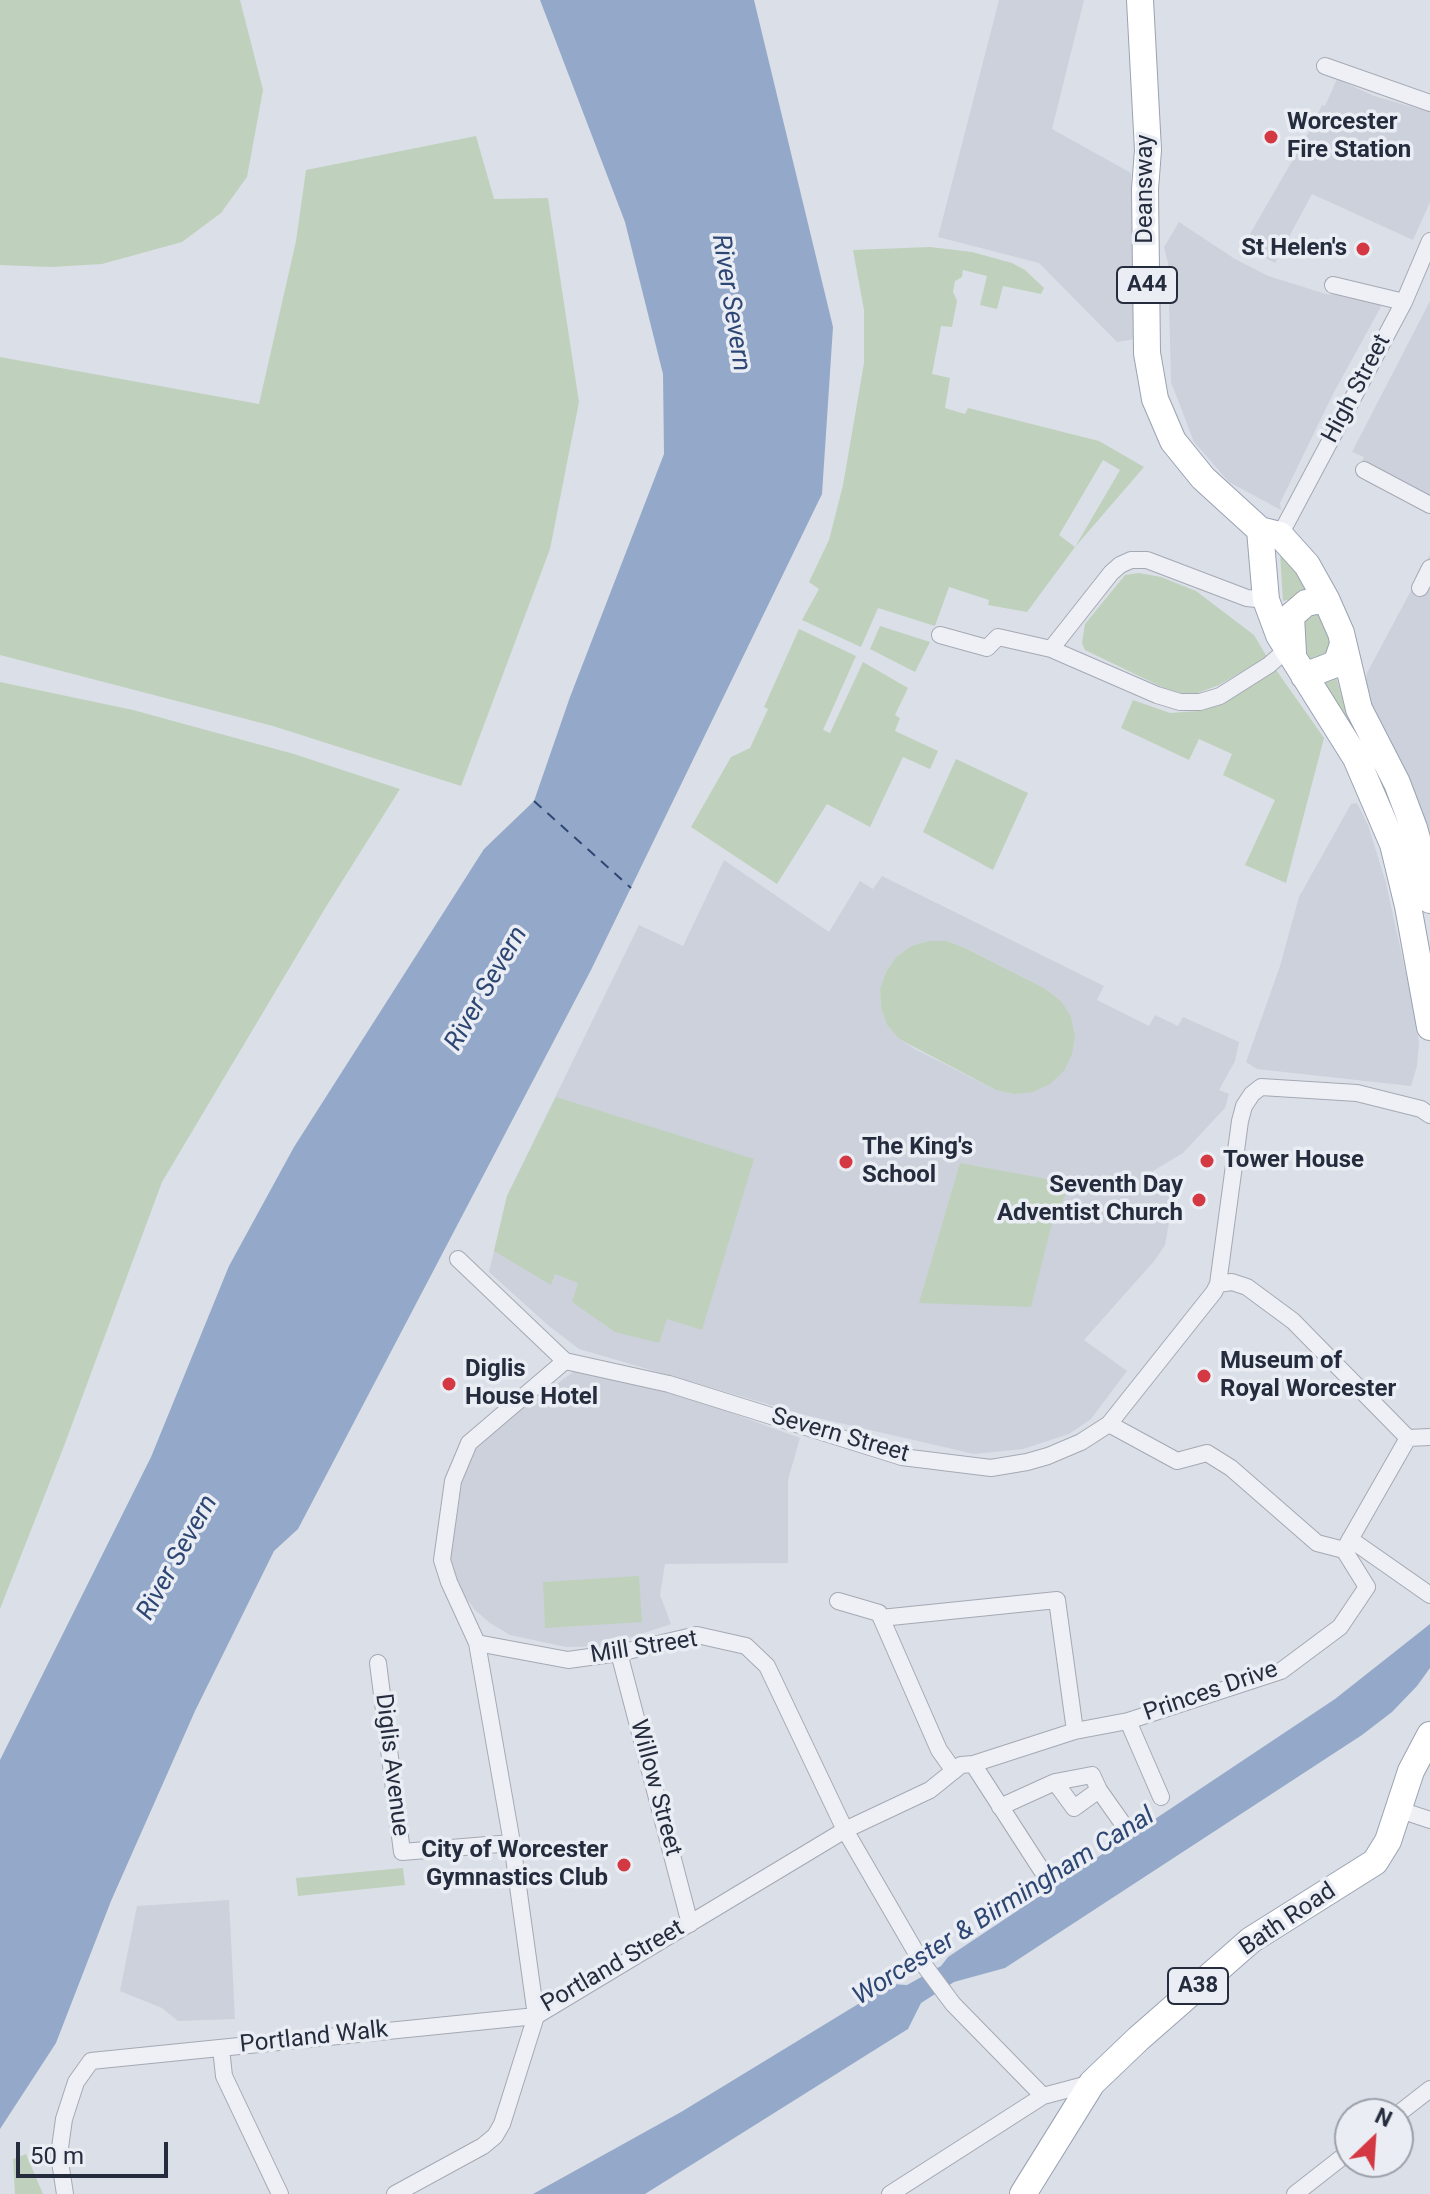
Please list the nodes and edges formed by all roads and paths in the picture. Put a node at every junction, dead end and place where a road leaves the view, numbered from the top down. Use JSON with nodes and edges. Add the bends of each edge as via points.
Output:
{"nodes":[{"id":1,"x":1140,"y":0,"type":"edge"},
{"id":2,"x":1325,"y":66,"type":"dead end"},
{"id":3,"x":1430,"y":103,"type":"edge"},
{"id":4,"x":1430,"y":241,"type":"edge"},
{"id":5,"x":1333,"y":285,"type":"dead end"},
{"id":6,"x":1404,"y":302,"type":"junction"},
{"id":7,"x":1364,"y":470,"type":"dead end"},
{"id":8,"x":1430,"y":505,"type":"edge"},
{"id":9,"x":1270,"y":533,"type":"junction"},
{"id":10,"x":1430,"y":568,"type":"edge"},
{"id":11,"x":1420,"y":588,"type":"dead end"},
{"id":12,"x":1326,"y":599,"type":"junction"},
{"id":13,"x":1266,"y":600,"type":"junction"},
{"id":14,"x":940,"y":635,"type":"dead end"},
{"id":15,"x":1343,"y":644,"type":"junction"},
{"id":16,"x":1051,"y":649,"type":"junction"},
{"id":17,"x":1290,"y":655,"type":"junction"},
{"id":18,"x":1430,"y":900,"type":"edge"},
{"id":19,"x":1430,"y":1027,"type":"edge"},
{"id":20,"x":1430,"y":1115,"type":"edge"},
{"id":21,"x":458,"y":1259,"type":"dead end"},
{"id":22,"x":1218,"y":1284,"type":"junction"},
{"id":23,"x":565,"y":1361,"type":"junction"},
{"id":24,"x":1109,"y":1424,"type":"junction"},
{"id":25,"x":1430,"y":1437,"type":"edge"},
{"id":26,"x":1408,"y":1438,"type":"junction"},
{"id":27,"x":1347,"y":1545,"type":"junction"},
{"id":28,"x":1430,"y":1595,"type":"edge"},
{"id":29,"x":838,"y":1601,"type":"dead end"},
{"id":30,"x":880,"y":1615,"type":"junction"},
{"id":31,"x":477,"y":1643,"type":"junction"},
{"id":32,"x":619,"y":1653,"type":"junction"},
{"id":33,"x":378,"y":1663,"type":"dead end"},
{"id":34,"x":1128,"y":1721,"type":"junction"},
{"id":35,"x":1075,"y":1731,"type":"junction"},
{"id":36,"x":1430,"y":1735,"type":"edge"},
{"id":37,"x":973,"y":1764,"type":"junction"},
{"id":38,"x":954,"y":1771,"type":"junction"},
{"id":39,"x":1055,"y":1782,"type":"junction"},
{"id":40,"x":1099,"y":1790,"type":"junction"},
{"id":41,"x":1161,"y":1797,"type":"dead end"},
{"id":42,"x":1000,"y":1807,"type":"junction"},
{"id":43,"x":1400,"y":1810,"type":"junction"},
{"id":44,"x":1430,"y":1820,"type":"edge"},
{"id":45,"x":1123,"y":1824,"type":"dead end"},
{"id":46,"x":845,"y":1830,"type":"junction"},
{"id":47,"x":512,"y":1843,"type":"junction"},
{"id":48,"x":1046,"y":1877,"type":"dead end"},
{"id":49,"x":690,"y":1924,"type":"junction"},
{"id":50,"x":536,"y":2016,"type":"junction"},
{"id":51,"x":221,"y":2048,"type":"junction"},
{"id":52,"x":1092,"y":2083,"type":"junction"},
{"id":53,"x":1430,"y":2089,"type":"edge"},
{"id":54,"x":1043,"y":2096,"type":"junction"},
{"id":55,"x":1414,"y":2102,"type":"edge"},
{"id":56,"x":1334,"y":2164,"type":"edge"},
{"id":57,"x":65,"y":2194,"type":"edge"},
{"id":58,"x":280,"y":2194,"type":"edge"},
{"id":59,"x":395,"y":2194,"type":"edge"},
{"id":60,"x":890,"y":2194,"type":"edge"},
{"id":61,"x":1023,"y":2194,"type":"edge"},
{"id":62,"x":1295,"y":2194,"type":"edge"}],
"edges":[{"from":1,"to":9,"type":"main road","name":"Deansway","number":"A44","via":[[1148,150],[1147,353],[1155,399],[1173,441],[1203,478]]},
{"from":2,"to":3,"type":"street"},
{"from":4,"to":6,"type":"street","name":"High Street"},
{"from":5,"to":6,"type":"street"},
{"from":6,"to":9,"type":"street","name":"High Street"},
{"from":7,"to":8,"type":"street"},
{"from":9,"to":12,"type":"main road","number":"A44","via":[[1307,565]]},
{"from":9,"to":13,"type":"main road"},
{"from":10,"to":11,"type":"street"},
{"from":12,"to":15,"type":"main road","number":"A44"},
{"from":12,"to":17,"type":"main road","via":[[1306,603],[1291,616]]},
{"from":13,"to":16,"type":"street","via":[[1247,598],[1147,560],[1131,560],[1111,573]]},
{"from":13,"to":17,"type":"main road"},
{"from":14,"to":16,"type":"street","via":[[987,648],[998,637]]},
{"from":15,"to":17,"type":"main road","via":[[1333,665]]},
{"from":15,"to":18,"type":"main road","number":"A44","via":[[1359,709],[1414,828]]},
{"from":16,"to":17,"type":"street","via":[[1180,702],[1220,696]]},
{"from":17,"to":19,"type":"main road","via":[[1356,758],[1393,844]]},
{"from":20,"to":22,"type":"street","name":"Severn Street","via":[[1357,1093],[1261,1087],[1252,1094],[1240,1121]]},
{"from":21,"to":23,"type":"street"},
{"from":22,"to":24,"type":"street","name":"Severn Street"},
{"from":22,"to":26,"type":"street","via":[[1247,1287],[1293,1321]]},
{"from":23,"to":24,"type":"street","name":"Severn Street","via":[[669,1384],[902,1457],[991,1468],[1048,1456]]},
{"from":23,"to":31,"type":"street","via":[[469,1443],[453,1481],[442,1560]]},
{"from":24,"to":27,"type":"street","via":[[1177,1461],[1207,1453],[1317,1543]]},
{"from":25,"to":26,"type":"street"},
{"from":26,"to":27,"type":"street"},
{"from":27,"to":28,"type":"street"},
{"from":27,"to":34,"type":"street","name":"Princes Drive","via":[[1367,1587],[1340,1627],[1281,1671]]},
{"from":29,"to":30,"type":"street"},
{"from":30,"to":35,"type":"street","via":[[1057,1600]]},
{"from":30,"to":38,"type":"street","via":[[939,1750]]},
{"from":31,"to":32,"type":"street","name":"Mill Street","via":[[568,1660]]},
{"from":31,"to":47,"type":"street","name":"Portland Street"},
{"from":32,"to":46,"type":"street","name":"Mill Street","via":[[697,1635],[746,1646],[767,1666]]},
{"from":32,"to":49,"type":"street","name":"Willow Street"},
{"from":33,"to":47,"type":"street","name":"Diglis Avenue","via":[[402,1860]]},
{"from":34,"to":35,"type":"street","name":"Princes Drive"},
{"from":34,"to":41,"type":"street"},
{"from":35,"to":37,"type":"street","name":"Princes Drive"},
{"from":36,"to":43,"type":"main road","number":"A38","via":[[1411,1771]]},
{"from":37,"to":38,"type":"street","name":"Princes Drive"},
{"from":37,"to":42,"type":"street"},
{"from":38,"to":46,"type":"street","name":"Portland Street","via":[[930,1790]]},
{"from":39,"to":40,"type":"street","via":[[1092,1775]]},
{"from":39,"to":40,"type":"street","via":[[1074,1808]]},
{"from":39,"to":42,"type":"street"},
{"from":40,"to":45,"type":"street"},
{"from":42,"to":48,"type":"street"},
{"from":43,"to":44,"type":"street"},
{"from":43,"to":52,"type":"main road","name":"Bath Road","number":"A38","via":[[1375,1862],[1251,1940]]},
{"from":46,"to":49,"type":"street","name":"Portland Street"},
{"from":46,"to":54,"type":"street","name":"Mill Street","via":[[921,1961],[953,2004]]},
{"from":47,"to":50,"type":"street","name":"Portland Street"},
{"from":49,"to":50,"type":"street","name":"Portland Street"},
{"from":50,"to":51,"type":"street","name":"Portland Walk"},
{"from":50,"to":59,"type":"street","via":[[495,2136]]},
{"from":51,"to":57,"type":"street","name":"Portland Walk","via":[[91,2061],[76,2082],[64,2119],[59,2155]]},
{"from":51,"to":58,"type":"street","via":[[224,2076]]},
{"from":52,"to":54,"type":"street"},
{"from":52,"to":61,"type":"main road","name":"Bath Road","number":"A38"},
{"from":53,"to":55,"type":"street"},
{"from":54,"to":60,"type":"street"},
{"from":56,"to":62,"type":"street"}]}
